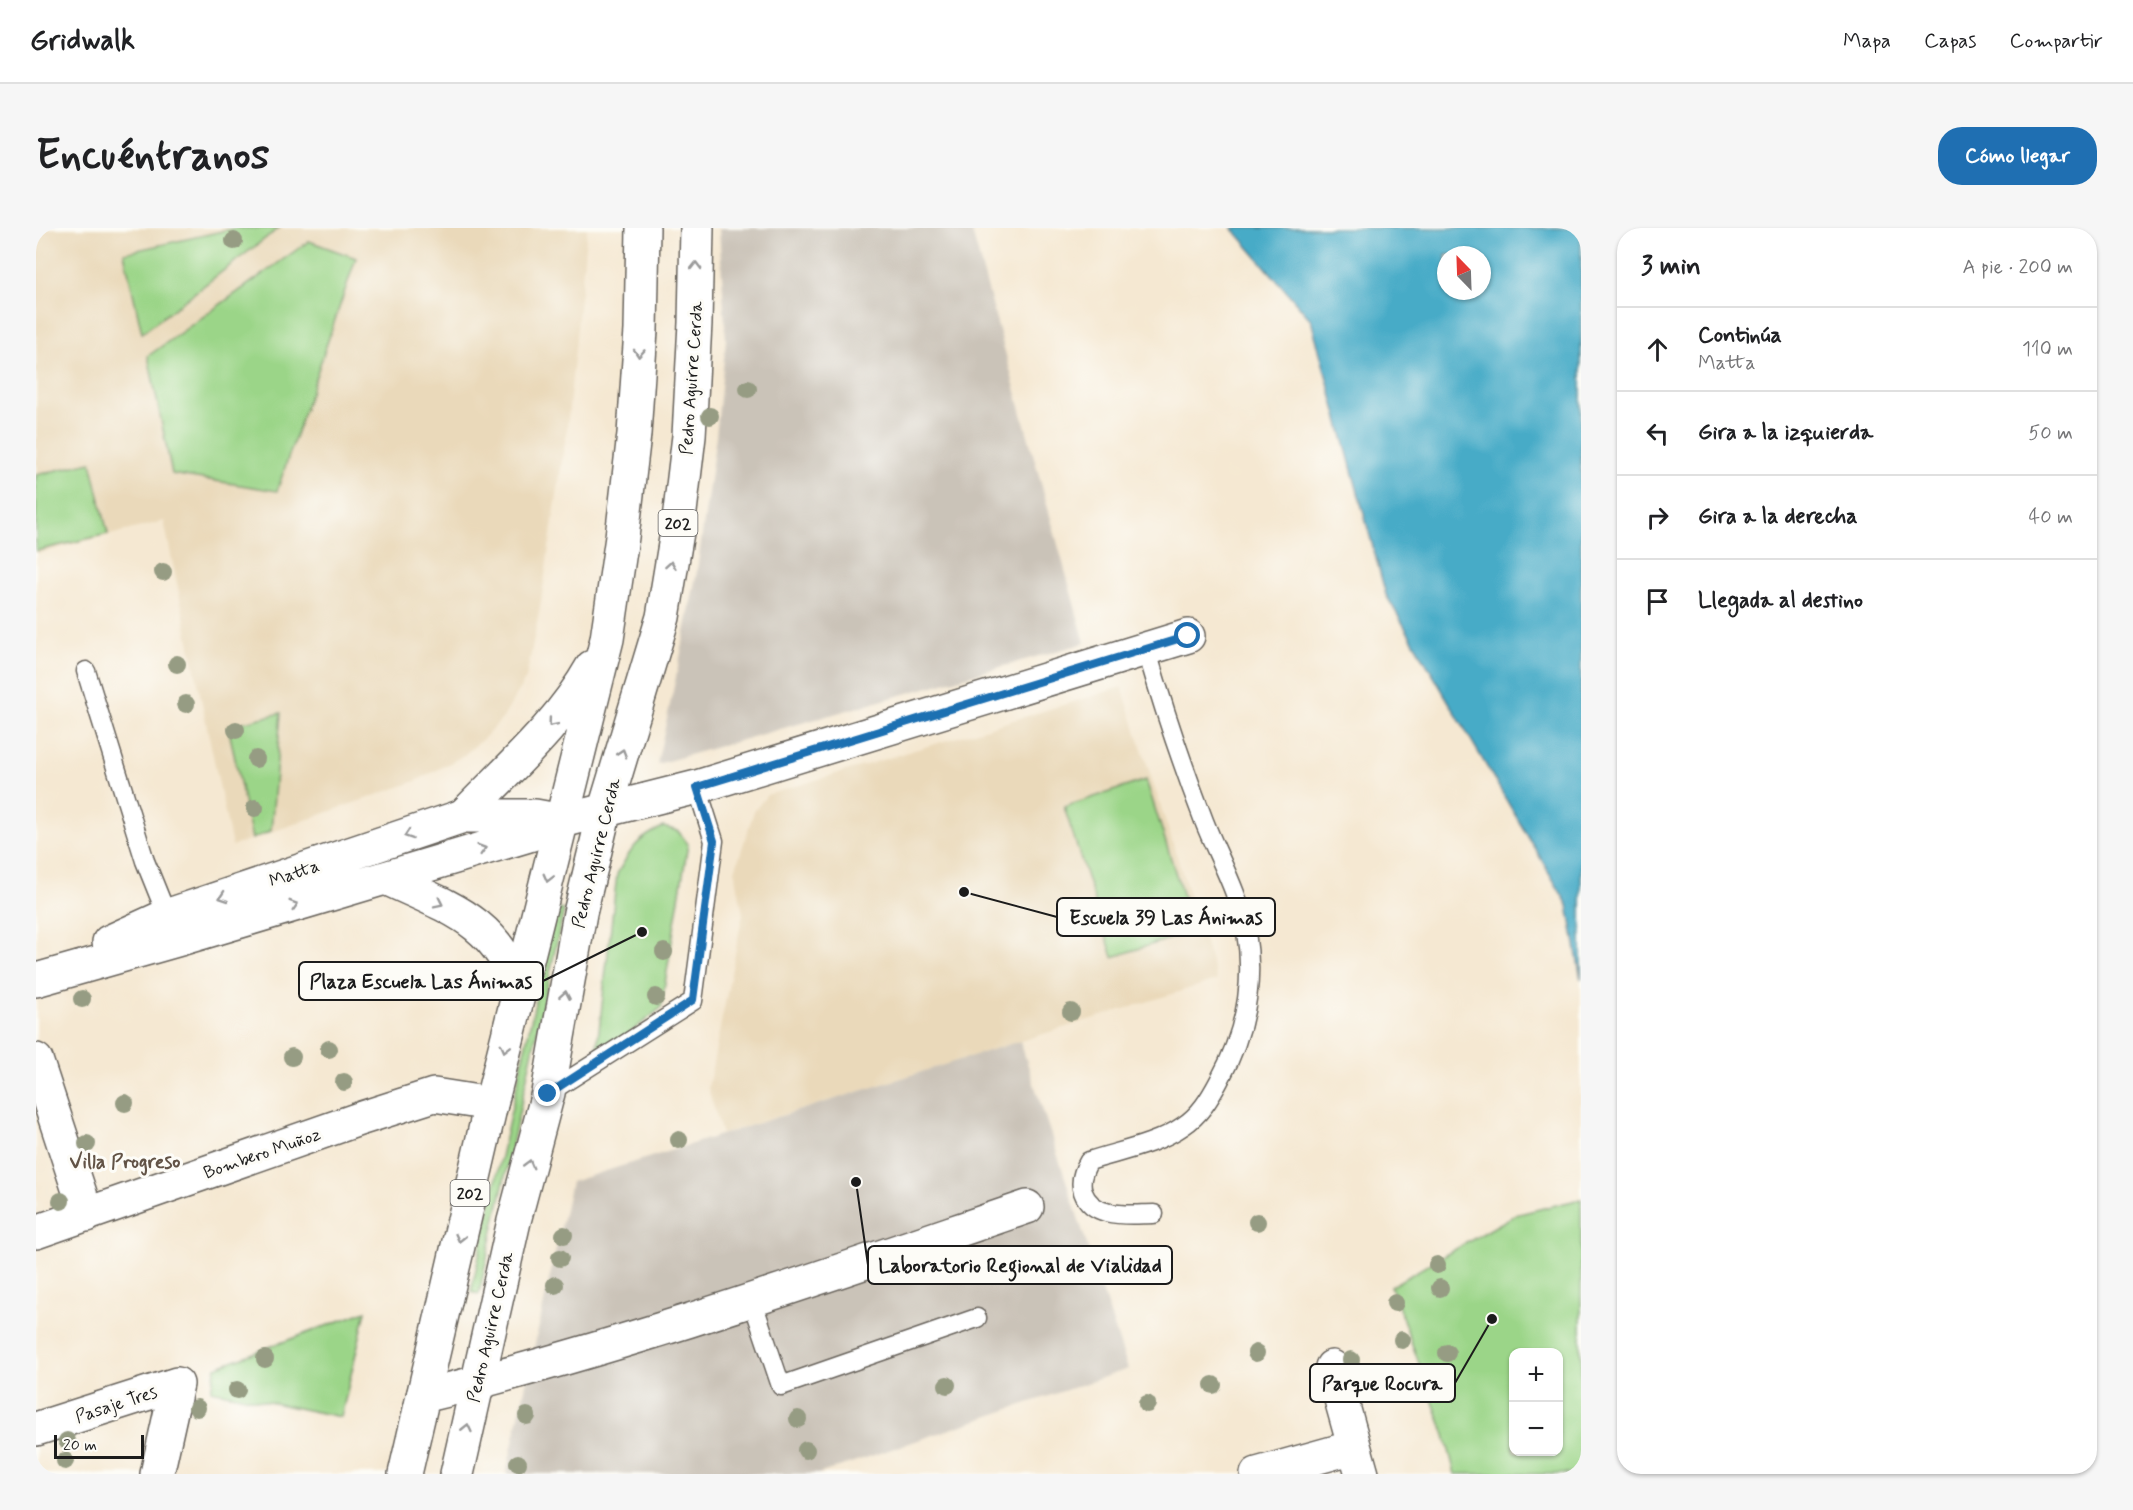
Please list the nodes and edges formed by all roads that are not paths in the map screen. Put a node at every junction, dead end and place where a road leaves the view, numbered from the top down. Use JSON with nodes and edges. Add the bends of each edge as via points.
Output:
{"nodes":[{"id":1,"x":643,"y":228,"type":"edge"},
{"id":2,"x":697,"y":228,"type":"edge"},
{"id":3,"x":1188,"y":636,"type":"dead end"},
{"id":4,"x":607,"y":639,"type":"junction"},
{"id":5,"x":1146,"y":648,"type":"junction"},
{"id":6,"x":86,"y":671,"type":"dead end"},
{"id":7,"x":697,"y":787,"type":"junction"},
{"id":8,"x":605,"y":809,"type":"junction"},
{"id":9,"x":464,"y":816,"type":"junction"},
{"id":10,"x":562,"y":821,"type":"junction"},
{"id":11,"x":386,"y":878,"type":"junction"},
{"id":12,"x":172,"y":928,"type":"junction"},
{"id":13,"x":36,"y":978,"type":"edge"},
{"id":14,"x":519,"y":992,"type":"junction"},
{"id":15,"x":36,"y":1060,"type":"edge"},
{"id":16,"x":548,"y":1094,"type":"junction"},
{"id":17,"x":491,"y":1104,"type":"junction"},
{"id":18,"x":1027,"y":1208,"type":"dead end"},
{"id":19,"x":1154,"y":1214,"type":"dead end"},
{"id":20,"x":87,"y":1215,"type":"junction"},
{"id":21,"x":36,"y":1232,"type":"edge"},
{"id":22,"x":752,"y":1300,"type":"junction"},
{"id":23,"x":977,"y":1318,"type":"dead end"},
{"id":24,"x":1332,"y":1367,"type":"dead end"},
{"id":25,"x":477,"y":1383,"type":"junction"},
{"id":26,"x":423,"y":1396,"type":"junction"},
{"id":27,"x":36,"y":1429,"type":"edge"},
{"id":28,"x":1358,"y":1461,"type":"edge"},
{"id":29,"x":157,"y":1474,"type":"edge"},
{"id":30,"x":405,"y":1474,"type":"edge"},
{"id":31,"x":457,"y":1474,"type":"edge"},
{"id":32,"x":1257,"y":1474,"type":"edge"}],
"edges":[{"from":1,"to":4,"type":"main road","number":"202","one_way":true,"via":[[634,434]]},
{"from":8,"to":2,"type":"main road","name":"Pedro Aguirre Cerda","number":"202","one_way":true,"via":[[663,617],[670,574],[689,436]]},
{"from":3,"to":5,"type":"main road","name":"Matta"},
{"from":4,"to":9,"type":"main road","one_way":true,"via":[[566,706]]},
{"from":4,"to":10,"type":"main road","number":"202"},
{"from":5,"to":7,"type":"main road","name":"Matta"},
{"from":5,"to":19,"type":"lane","via":[[1181,760],[1239,905],[1249,953],[1246,1011],[1228,1065],[1208,1102],[1184,1126],[1166,1136],[1089,1161],[1084,1170],[1082,1189],[1100,1211]]},
{"from":6,"to":12,"type":"lane","via":[[145,861]]},
{"from":7,"to":8,"type":"main road","name":"Matta"},
{"from":7,"to":16,"type":"lane","via":[[714,841],[693,1000]]},
{"from":8,"to":10,"type":"main road","name":"Matta"},
{"from":16,"to":8,"type":"main road","name":"Pedro Aguirre Cerda","number":"202","one_way":true,"via":[[580,913]]},
{"from":9,"to":10,"type":"main road","name":"Matta","via":[[535,816]]},
{"from":9,"to":12,"type":"main road","name":"Matta","one_way":true},
{"from":11,"to":10,"type":"main road","name":"Matta","one_way":true,"via":[[529,835]]},
{"from":10,"to":14,"type":"main road","number":"202","one_way":true},
{"from":12,"to":11,"type":"main road","name":"Matta","one_way":true},
{"from":11,"to":14,"type":"main road","one_way":true,"via":[[464,915],[482,929],[507,959]]},
{"from":12,"to":13,"type":"main road","name":"Matta"},
{"from":14,"to":17,"type":"main road","number":"202","one_way":true},
{"from":15,"to":20,"type":"main road"},
{"from":25,"to":16,"type":"main road","name":"Pedro Aguirre Cerda","number":"202","one_way":true},
{"from":17,"to":20,"type":"main road","name":"Bombero Muñoz","via":[[434,1095]]},
{"from":17,"to":26,"type":"main road","number":"202","one_way":true},
{"from":18,"to":22,"type":"main road"},
{"from":20,"to":21,"type":"main road","name":"Bombero Muñoz"},
{"from":22,"to":23,"type":"lane","via":[[782,1386]]},
{"from":22,"to":25,"type":"main road"},
{"from":24,"to":28,"type":"main road"},
{"from":25,"to":26,"type":"main road"},
{"from":31,"to":25,"type":"main road","name":"Pedro Aguirre Cerda","number":"202","one_way":true},
{"from":26,"to":30,"type":"main road","number":"202"},
{"from":27,"to":29,"type":"main road","name":"Pasaje Tres","via":[[177,1384]]},
{"from":28,"to":32,"type":"main road"}]}
